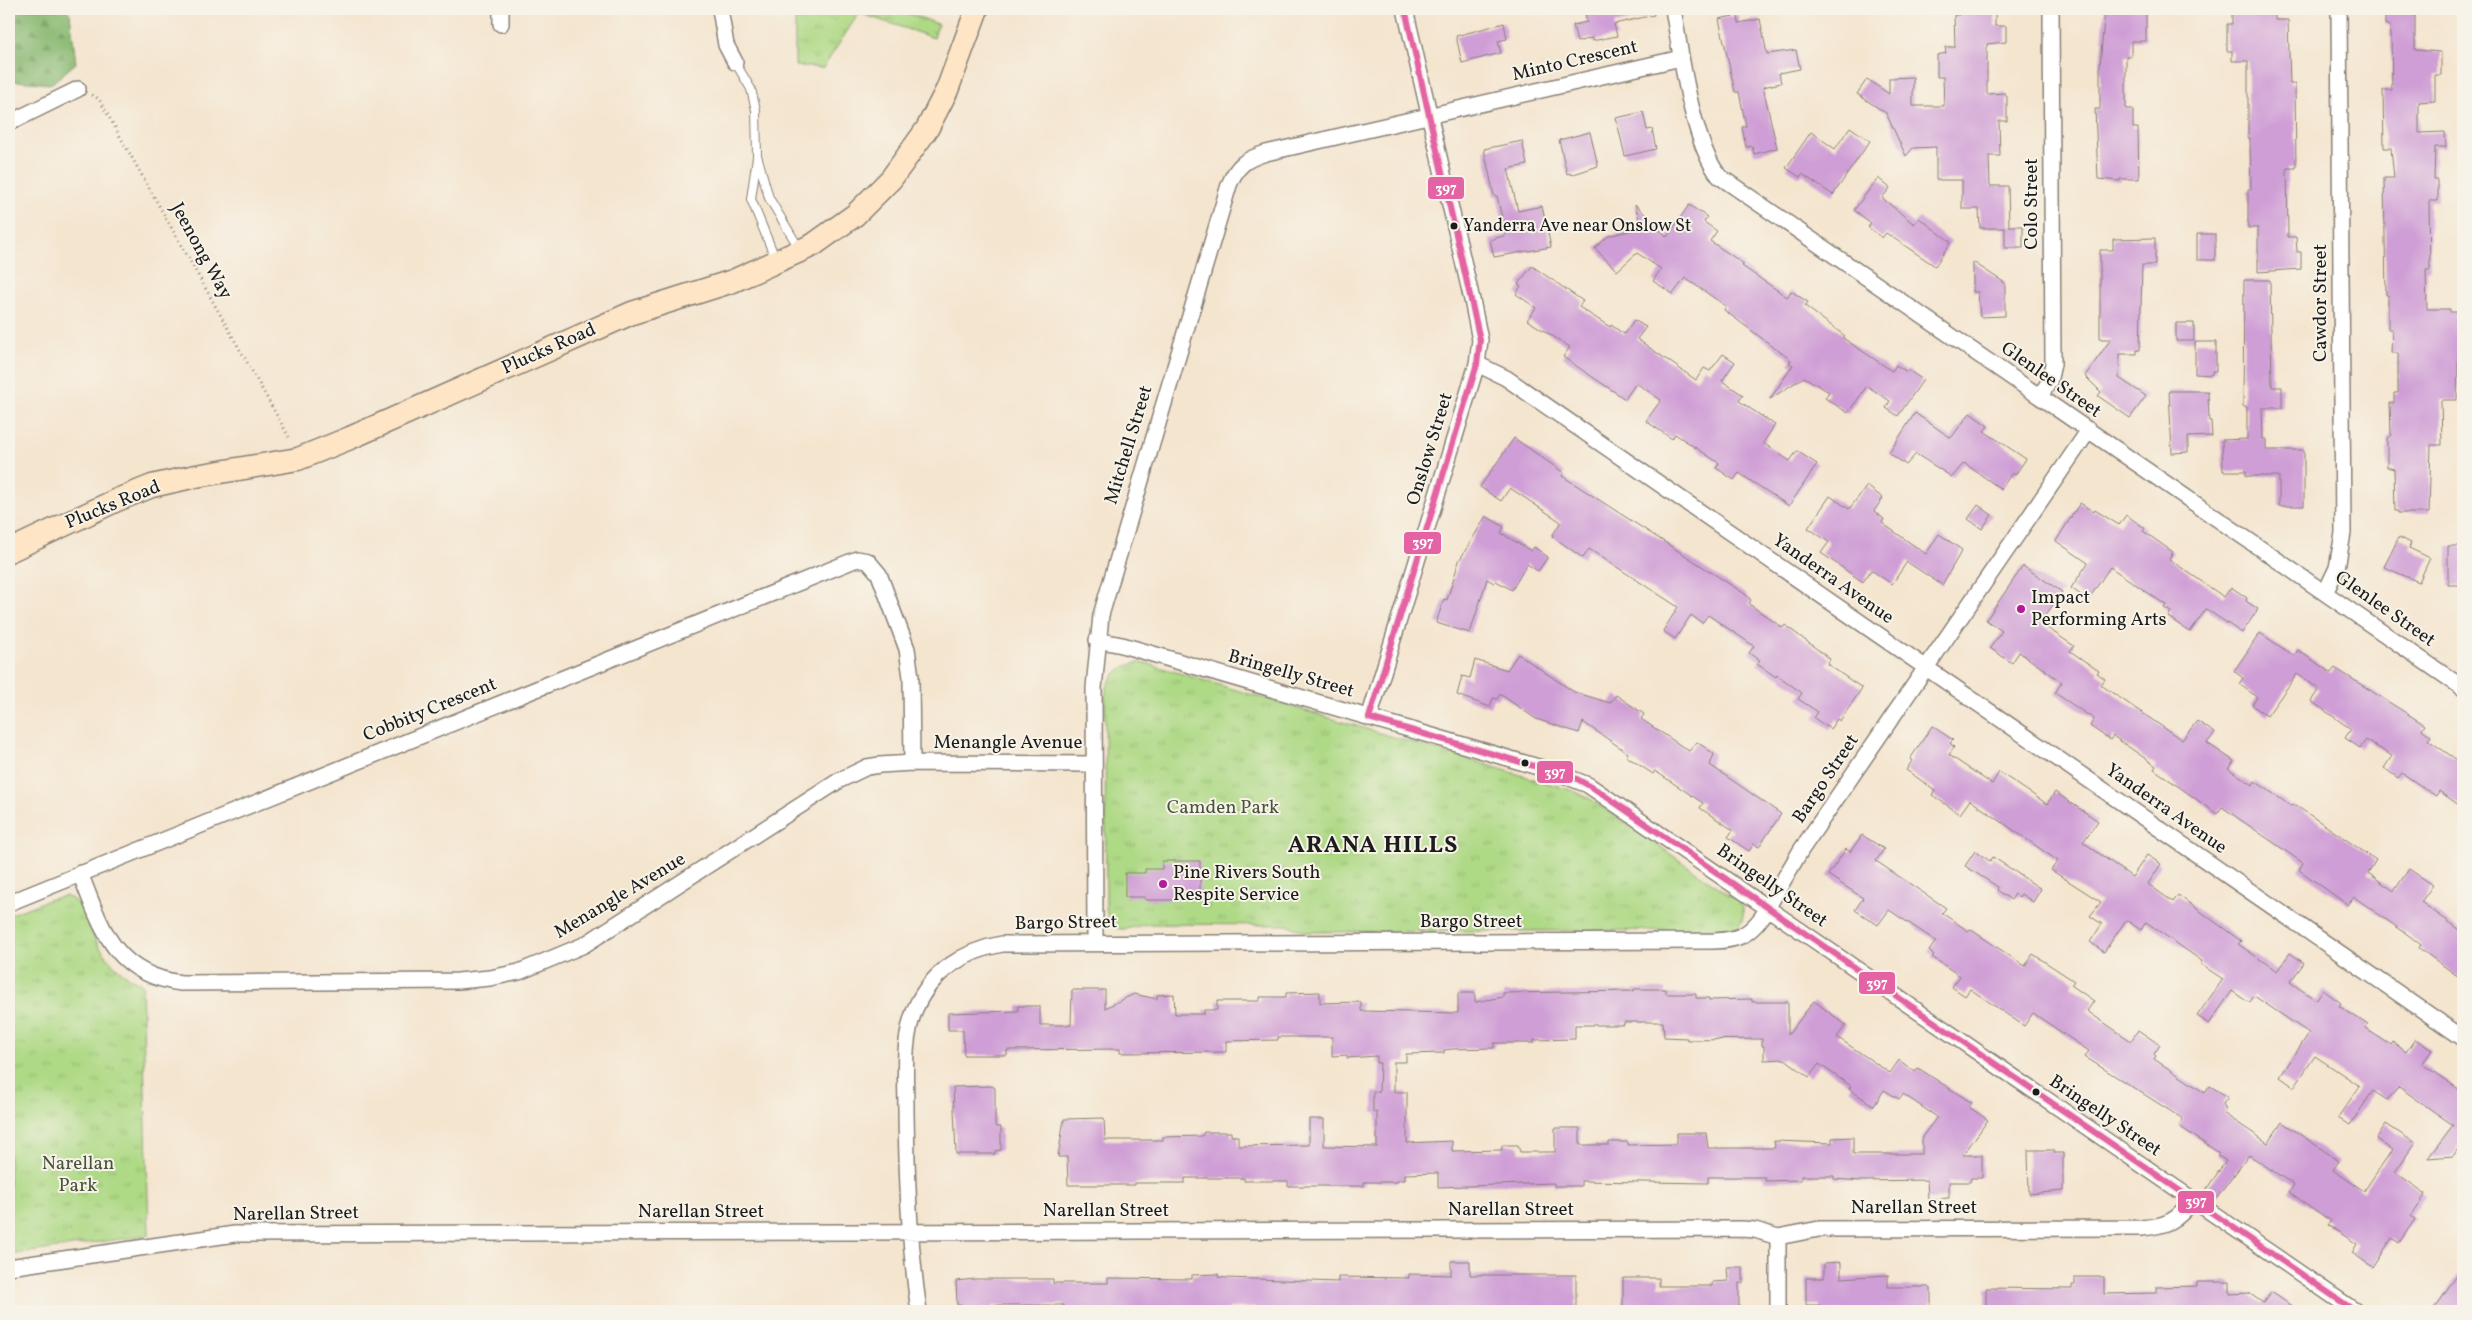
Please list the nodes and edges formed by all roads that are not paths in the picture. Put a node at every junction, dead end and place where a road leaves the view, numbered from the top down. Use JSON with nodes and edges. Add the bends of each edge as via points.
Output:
{"nodes":[{"id":1,"x":720,"y":9,"type":"edge"},
{"id":2,"x":977,"y":9,"type":"edge"},
{"id":3,"x":1405,"y":9,"type":"edge"},
{"id":4,"x":1672,"y":9,"type":"edge"},
{"id":5,"x":2051,"y":9,"type":"edge"},
{"id":6,"x":2339,"y":9,"type":"edge"},
{"id":7,"x":1681,"y":58,"type":"junction"},
{"id":8,"x":735,"y":62,"type":"joint"},
{"id":9,"x":78,"y":89,"type":"road end"},
{"id":10,"x":1429,"y":115,"type":"junction"},
{"id":11,"x":9,"y":123,"type":"edge"},
{"id":12,"x":757,"y":155,"type":"junction"},
{"id":13,"x":800,"y":251,"type":"junction"},
{"id":14,"x":776,"y":262,"type":"junction"},
{"id":15,"x":1477,"y":364,"type":"junction"},
{"id":16,"x":2040,"y":396,"type":"junction"},
{"id":17,"x":2089,"y":430,"type":"junction"},
{"id":18,"x":9,"y":551,"type":"edge"},
{"id":19,"x":2325,"y":593,"type":"junction"},
{"id":20,"x":1097,"y":640,"type":"junction"},
{"id":21,"x":1926,"y":668,"type":"junction"},
{"id":22,"x":2463,"y":688,"type":"edge"},
{"id":23,"x":1369,"y":718,"type":"junction"},
{"id":24,"x":912,"y":763,"type":"junction"},
{"id":25,"x":1094,"y":764,"type":"junction"},
{"id":26,"x":80,"y":873,"type":"junction"},
{"id":27,"x":9,"y":903,"type":"edge"},
{"id":28,"x":1767,"y":907,"type":"junction"},
{"id":29,"x":1095,"y":942,"type":"junction"},
{"id":30,"x":2463,"y":1038,"type":"edge"},
{"id":31,"x":2193,"y":1200,"type":"junction"},
{"id":32,"x":910,"y":1232,"type":"junction"},
{"id":33,"x":1778,"y":1238,"type":"junction"},
{"id":34,"x":9,"y":1267,"type":"edge"},
{"id":35,"x":919,"y":1311,"type":"edge"},
{"id":36,"x":1778,"y":1311,"type":"edge"},
{"id":37,"x":2355,"y":1311,"type":"edge"}],
"edges":[{"from":1,"to":8,"type":"street","via":[[726,45]]},
{"from":2,"to":13,"type":"street","name":"Plucks Road","via":[[947,90],[927,129],[891,178],[855,215]]},
{"from":3,"to":10,"type":"street"},
{"from":4,"to":7,"type":"street"},
{"from":5,"to":16,"type":"street","name":"Colo Street","via":[[2053,364],[2049,382]]},
{"from":6,"to":19,"type":"street","name":"Cawdor Street","via":[[2343,533],[2337,568]]},
{"from":7,"to":10,"type":"street","name":"Minto Crescent"},
{"from":7,"to":16,"type":"street","name":"Glenlee Street","via":[[1700,138],[1711,166],[1719,176]]},
{"from":8,"to":12,"type":"lane","via":[[751,89],[756,110]]},
{"from":9,"to":11,"type":"street"},
{"from":10,"to":15,"type":"street","via":[[1478,327],[1480,347]]},
{"from":10,"to":20,"type":"street","name":"Mitchell Street","via":[[1266,153],[1238,166],[1229,185],[1112,574]]},
{"from":12,"to":13,"type":"lane","via":[[769,198]]},
{"from":12,"to":14,"type":"lane","via":[[750,199]]},
{"from":13,"to":14,"type":"street","name":"Plucks Road"},
{"from":14,"to":18,"type":"street","name":"Plucks Road","via":[[733,282],[632,313],[298,459],[152,486]]},
{"from":15,"to":21,"type":"street","name":"Yanderra Avenue","via":[[1506,378]]},
{"from":15,"to":23,"type":"street","name":"Onslow Street"},
{"from":16,"to":17,"type":"street","name":"Glenlee Street"},
{"from":17,"to":19,"type":"street","name":"Glenlee Street"},
{"from":17,"to":21,"type":"street","name":"Bargo Street"},
{"from":19,"to":22,"type":"street","name":"Glenlee Street"},
{"from":20,"to":23,"type":"street","name":"Bringelly Street"},
{"from":20,"to":25,"type":"street","name":"Mitchell Street"},
{"from":21,"to":28,"type":"street","name":"Bargo Street","via":[[1801,850]]},
{"from":21,"to":30,"type":"street","name":"Yanderra Avenue"},
{"from":23,"to":28,"type":"street","name":"Bringelly Street","via":[[1576,779],[1608,797]]},
{"from":24,"to":25,"type":"street","name":"Menangle Avenue"},
{"from":24,"to":26,"type":"street","name":"Menangle Avenue","via":[[867,767],[853,773],[584,945],[519,972],[490,978],[458,981],[164,981],[137,969],[117,951],[99,921]]},
{"from":24,"to":26,"type":"street","name":"Cobbity Crescent","via":[[911,677],[907,649],[870,556]]},
{"from":25,"to":29,"type":"street","name":"Mitchell Street"},
{"from":26,"to":27,"type":"street","name":"Cobbity Crescent"},
{"from":28,"to":29,"type":"street","name":"Bargo Street","via":[[1743,937],[1714,941]]},
{"from":28,"to":31,"type":"street","name":"Bringelly Street"},
{"from":29,"to":32,"type":"street","name":"Bargo Street","via":[[983,947],[951,964],[924,993],[915,1009],[906,1051]]},
{"from":31,"to":33,"type":"street","name":"Narellan Street","via":[[2173,1222],[2148,1228],[1819,1229]]},
{"from":31,"to":37,"type":"street","name":"Bringelly Street"},
{"from":32,"to":33,"type":"street","name":"Narellan Street","via":[[1742,1229]]},
{"from":32,"to":34,"type":"street","name":"Narellan Street","via":[[235,1234]]},
{"from":32,"to":35,"type":"street","name":"Bargo Street"},
{"from":33,"to":36,"type":"street"}]}
